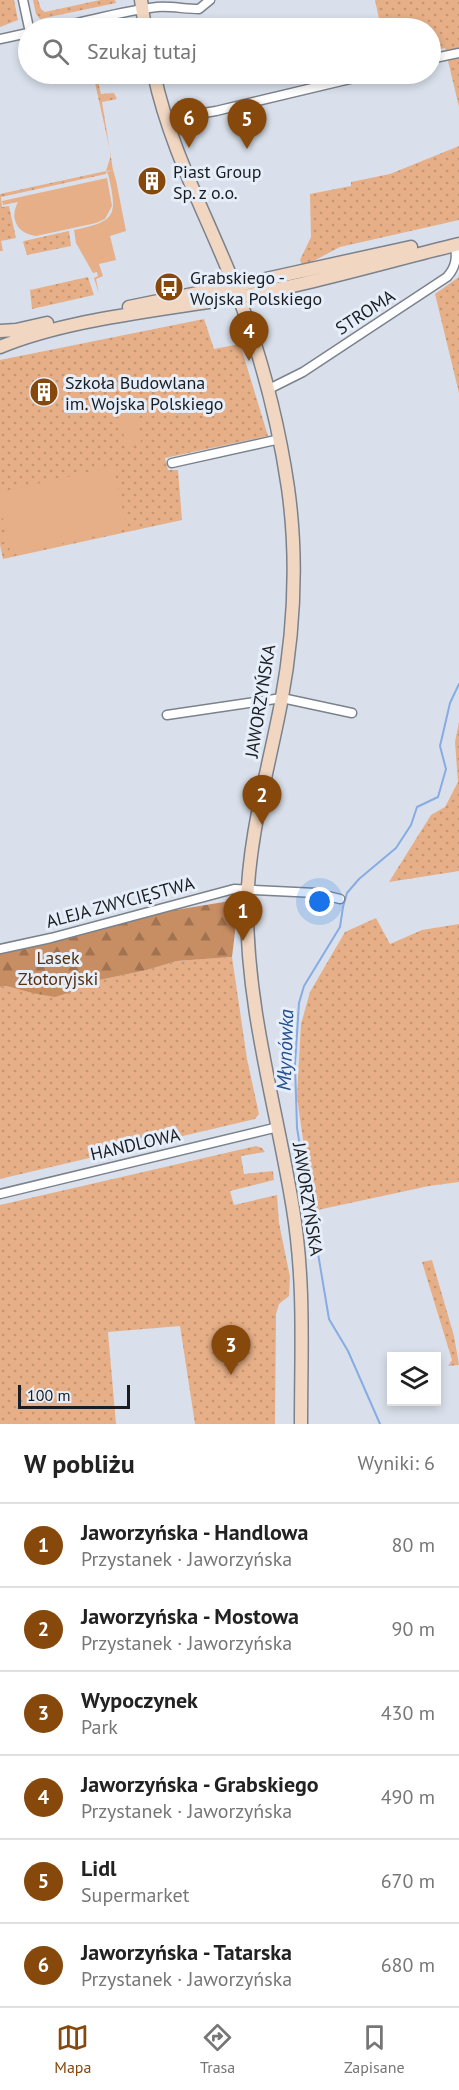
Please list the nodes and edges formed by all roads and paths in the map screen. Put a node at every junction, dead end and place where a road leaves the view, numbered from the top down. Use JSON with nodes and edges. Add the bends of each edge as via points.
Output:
{"nodes":[{"id":1,"x":22,"y":0,"type":"edge"},
{"id":2,"x":210,"y":0,"type":"edge"},
{"id":3,"x":141,"y":5,"type":"edge"},
{"id":4,"x":26,"y":18,"type":"edge"},
{"id":5,"x":91,"y":18,"type":"edge"},
{"id":6,"x":18,"y":35,"type":"edge"},
{"id":7,"x":0,"y":39,"type":"edge"},
{"id":8,"x":459,"y":53,"type":"edge"},
{"id":9,"x":441,"y":57,"type":"edge"},
{"id":10,"x":157,"y":84,"type":"edge"},
{"id":11,"x":329,"y":84,"type":"edge"},
{"id":12,"x":166,"y":119,"type":"junction"},
{"id":13,"x":458,"y":242,"type":"edge"},
{"id":14,"x":236,"y":292,"type":"junction"},
{"id":15,"x":0,"y":331,"type":"edge"},
{"id":16,"x":27,"y":332,"type":"junction"},
{"id":17,"x":0,"y":347,"type":"edge"},
{"id":18,"x":268,"y":389,"type":"junction"},
{"id":19,"x":280,"y":439,"type":"junction"},
{"id":20,"x":172,"y":463,"type":"dead end"},
{"id":21,"x":282,"y":698,"type":"junction"},
{"id":22,"x":352,"y":713,"type":"dead end"},
{"id":23,"x":167,"y":715,"type":"dead end"},
{"id":24,"x":248,"y":889,"type":"junction"},
{"id":25,"x":340,"y":899,"type":"dead end"},
{"id":26,"x":0,"y":949,"type":"edge"},
{"id":27,"x":278,"y":1127,"type":"junction"},
{"id":28,"x":0,"y":1194,"type":"edge"},
{"id":29,"x":301,"y":1424,"type":"edge"}],
"edges":[{"from":1,"to":4,"type":"street"},
{"from":2,"to":3,"type":"street","via":[[199,9]]},
{"from":3,"to":5,"type":"street"},
{"from":6,"to":7,"type":"street"},
{"from":8,"to":9,"type":"street"},
{"from":10,"to":12,"type":"street","name":"JAWORZYŃSKA"},
{"from":11,"to":12,"type":"street"},
{"from":12,"to":14,"type":"street","name":"JAWORZYŃSKA"},
{"from":13,"to":14,"type":"street","via":[[348,272]]},
{"from":13,"to":18,"type":"street","name":"STROMA","via":[[455,267],[447,277],[303,372]]},
{"from":14,"to":16,"type":"street"},
{"from":14,"to":18,"type":"street","name":"JAWORZYŃSKA"},
{"from":15,"to":16,"type":"street"},
{"from":16,"to":17,"type":"street"},
{"from":18,"to":19,"type":"street","name":"JAWORZYŃSKA"},
{"from":19,"to":20,"type":"street"},
{"from":19,"to":21,"type":"street","name":"JAWORZYŃSKA","via":[[291,514],[293,579]]},
{"from":21,"to":22,"type":"street"},
{"from":21,"to":23,"type":"street"},
{"from":21,"to":24,"type":"street","name":"JAWORZYŃSKA","via":[[256,824]]},
{"from":24,"to":25,"type":"street","name":"ALEJA ZWYCIĘSTWA","via":[[316,893]]},
{"from":24,"to":26,"type":"street","name":"ALEJA ZWYCIĘSTWA","via":[[234,889]]},
{"from":24,"to":27,"type":"street","name":"JAWORZYŃSKA","via":[[252,991]]},
{"from":27,"to":28,"type":"street","name":"HANDLOWA"},
{"from":27,"to":29,"type":"street","name":"JAWORZYŃSKA","via":[[302,1280]]}]}
